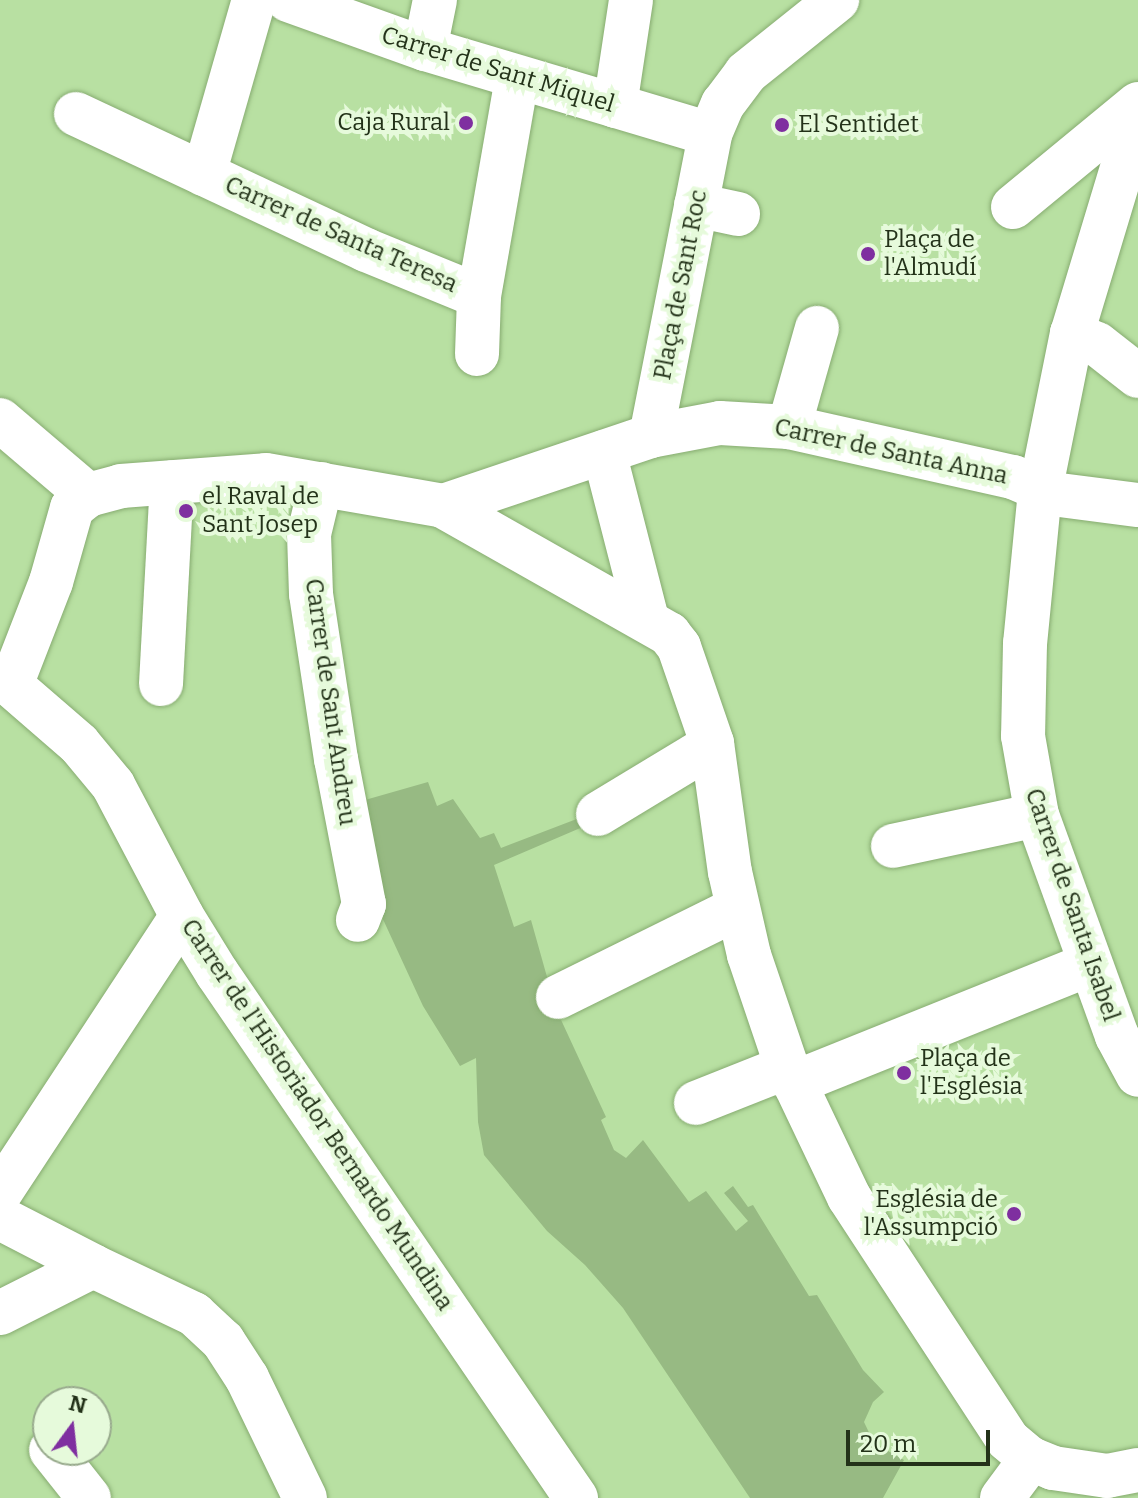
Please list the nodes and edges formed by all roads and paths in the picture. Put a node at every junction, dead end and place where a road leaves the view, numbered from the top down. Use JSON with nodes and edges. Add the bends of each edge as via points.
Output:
{"nodes":[{"id":1,"x":254,"y":0,"type":"edge"},
{"id":2,"x":288,"y":0,"type":"edge"},
{"id":3,"x":435,"y":0,"type":"edge"},
{"id":4,"x":631,"y":0,"type":"edge"},
{"id":5,"x":837,"y":0,"type":"edge"},
{"id":6,"x":425,"y":49,"type":"junction"},
{"id":7,"x":517,"y":78,"type":"junction"},
{"id":8,"x":1138,"y":104,"type":"edge"},
{"id":9,"x":615,"y":106,"type":"junction"},
{"id":10,"x":76,"y":114,"type":"dead end"},
{"id":11,"x":1138,"y":115,"type":"edge"},
{"id":12,"x":710,"y":134,"type":"junction"},
{"id":13,"x":204,"y":174,"type":"junction"},
{"id":14,"x":1024,"y":199,"type":"dead end"},
{"id":15,"x":479,"y":296,"type":"junction"},
{"id":16,"x":817,"y":328,"type":"dead end"},
{"id":17,"x":1072,"y":333,"type":"junction"},
{"id":18,"x":477,"y":354,"type":"dead end"},
{"id":19,"x":1138,"y":376,"type":"edge"},
{"id":20,"x":0,"y":420,"type":"edge"},
{"id":21,"x":789,"y":427,"type":"junction"},
{"id":22,"x":671,"y":432,"type":"junction"},
{"id":23,"x":604,"y":452,"type":"junction"},
{"id":24,"x":172,"y":482,"type":"junction"},
{"id":25,"x":321,"y":484,"type":"junction"},
{"id":26,"x":1040,"y":491,"type":"junction"},
{"id":27,"x":88,"y":495,"type":"junction"},
{"id":28,"x":1138,"y":505,"type":"edge"},
{"id":29,"x":443,"y":506,"type":"junction"},
{"id":30,"x":663,"y":633,"type":"junction"},
{"id":31,"x":161,"y":684,"type":"dead end"},
{"id":32,"x":13,"y":686,"type":"edge"},
{"id":33,"x":712,"y":745,"type":"junction"},
{"id":34,"x":598,"y":814,"type":"dead end"},
{"id":35,"x":1037,"y":815,"type":"junction"},
{"id":36,"x":893,"y":846,"type":"dead end"},
{"id":37,"x":736,"y":909,"type":"junction"},
{"id":38,"x":182,"y":916,"type":"junction"},
{"id":39,"x":358,"y":920,"type":"dead end"},
{"id":40,"x":1090,"y":964,"type":"junction"},
{"id":41,"x":558,"y":997,"type":"dead end"},
{"id":42,"x":791,"y":1075,"type":"junction"},
{"id":43,"x":1138,"y":1075,"type":"edge"},
{"id":44,"x":696,"y":1103,"type":"dead end"},
{"id":45,"x":0,"y":1193,"type":"edge"},
{"id":46,"x":0,"y":1218,"type":"edge"},
{"id":47,"x":93,"y":1266,"type":"junction"},
{"id":48,"x":0,"y":1313,"type":"edge"},
{"id":49,"x":1031,"y":1459,"type":"junction"},
{"id":50,"x":64,"y":1466,"type":"edge"},
{"id":51,"x":1138,"y":1470,"type":"edge"},
{"id":52,"x":89,"y":1498,"type":"edge"},
{"id":53,"x":305,"y":1498,"type":"edge"},
{"id":54,"x":576,"y":1498,"type":"edge"},
{"id":55,"x":1002,"y":1498,"type":"edge"}],
"edges":[{"from":1,"to":13,"type":"street","name":"Carrer de Santa Teresa"},
{"from":2,"to":6,"type":"street","name":"Carrer de Sant Miquel"},
{"from":3,"to":6,"type":"street"},
{"from":4,"to":9,"type":"street"},
{"from":5,"to":12,"type":"street","name":"Plaça de Sant Roc","via":[[746,73],[723,104]]},
{"from":6,"to":7,"type":"street","name":"Carrer de Sant Miquel"},
{"from":7,"to":9,"type":"street","name":"Carrer de Sant Miquel"},
{"from":7,"to":15,"type":"street","name":"Carrer de Santa Teresa"},
{"from":8,"to":14,"type":"street"},
{"from":9,"to":12,"type":"street","name":"Carrer de Sant Miquel"},
{"from":10,"to":13,"type":"street","name":"Carrer de Santa Teresa"},
{"from":11,"to":17,"type":"street","name":"Carrer de Santa Isabel"},
{"from":12,"to":22,"type":"street","name":"Plaça de Sant Roc","via":[[717,210]]},
{"from":13,"to":15,"type":"street","name":"Carrer de Santa Teresa"},
{"from":15,"to":18,"type":"street","name":"Carrer de Santa Teresa"},
{"from":16,"to":21,"type":"street"},
{"from":17,"to":19,"type":"street","via":[[1097,344]]},
{"from":17,"to":26,"type":"street","name":"Carrer de Santa Isabel"},
{"from":20,"to":27,"type":"street"},
{"from":21,"to":22,"type":"street","name":"Carrer de Santa Anna","via":[[720,423]]},
{"from":21,"to":26,"type":"street","name":"Carrer de Santa Anna","via":[[1013,477]]},
{"from":22,"to":23,"type":"street"},
{"from":23,"to":29,"type":"street"},
{"from":23,"to":30,"type":"street"},
{"from":24,"to":25,"type":"street","via":[[266,475]]},
{"from":24,"to":27,"type":"street"},
{"from":24,"to":31,"type":"street"},
{"from":25,"to":29,"type":"street"},
{"from":25,"to":39,"type":"street","name":"Carrer de Sant Andreu","via":[[309,534],[311,594],[364,904]]},
{"from":26,"to":28,"type":"street","name":"Carrer de Santa Anna"},
{"from":26,"to":35,"type":"street","name":"Carrer de Santa Isabel","via":[[1023,722]]},
{"from":27,"to":32,"type":"street","via":[[72,508]]},
{"from":29,"to":30,"type":"street"},
{"from":30,"to":33,"type":"street"},
{"from":32,"to":38,"type":"street","name":"Carrer de l'Historiador Bernardo Mundina","via":[[107,776]]},
{"from":33,"to":34,"type":"street"},
{"from":33,"to":37,"type":"street"},
{"from":35,"to":36,"type":"street"},
{"from":35,"to":40,"type":"street","name":"Carrer de Santa Isabel"},
{"from":37,"to":41,"type":"street"},
{"from":37,"to":42,"type":"street"},
{"from":38,"to":45,"type":"street"},
{"from":38,"to":54,"type":"street","name":"Carrer de l'Historiador Bernardo Mundina"},
{"from":40,"to":42,"type":"street"},
{"from":40,"to":43,"type":"street","name":"Carrer de Santa Isabel"},
{"from":42,"to":44,"type":"street"},
{"from":42,"to":49,"type":"street","via":[[849,1197],[1000,1428]]},
{"from":46,"to":47,"type":"street"},
{"from":47,"to":48,"type":"street"},
{"from":47,"to":53,"type":"street","via":[[194,1314],[223,1341],[247,1378]]},
{"from":49,"to":51,"type":"street","via":[[1107,1476]]},
{"from":49,"to":55,"type":"street"},
{"from":50,"to":52,"type":"street"}]}
